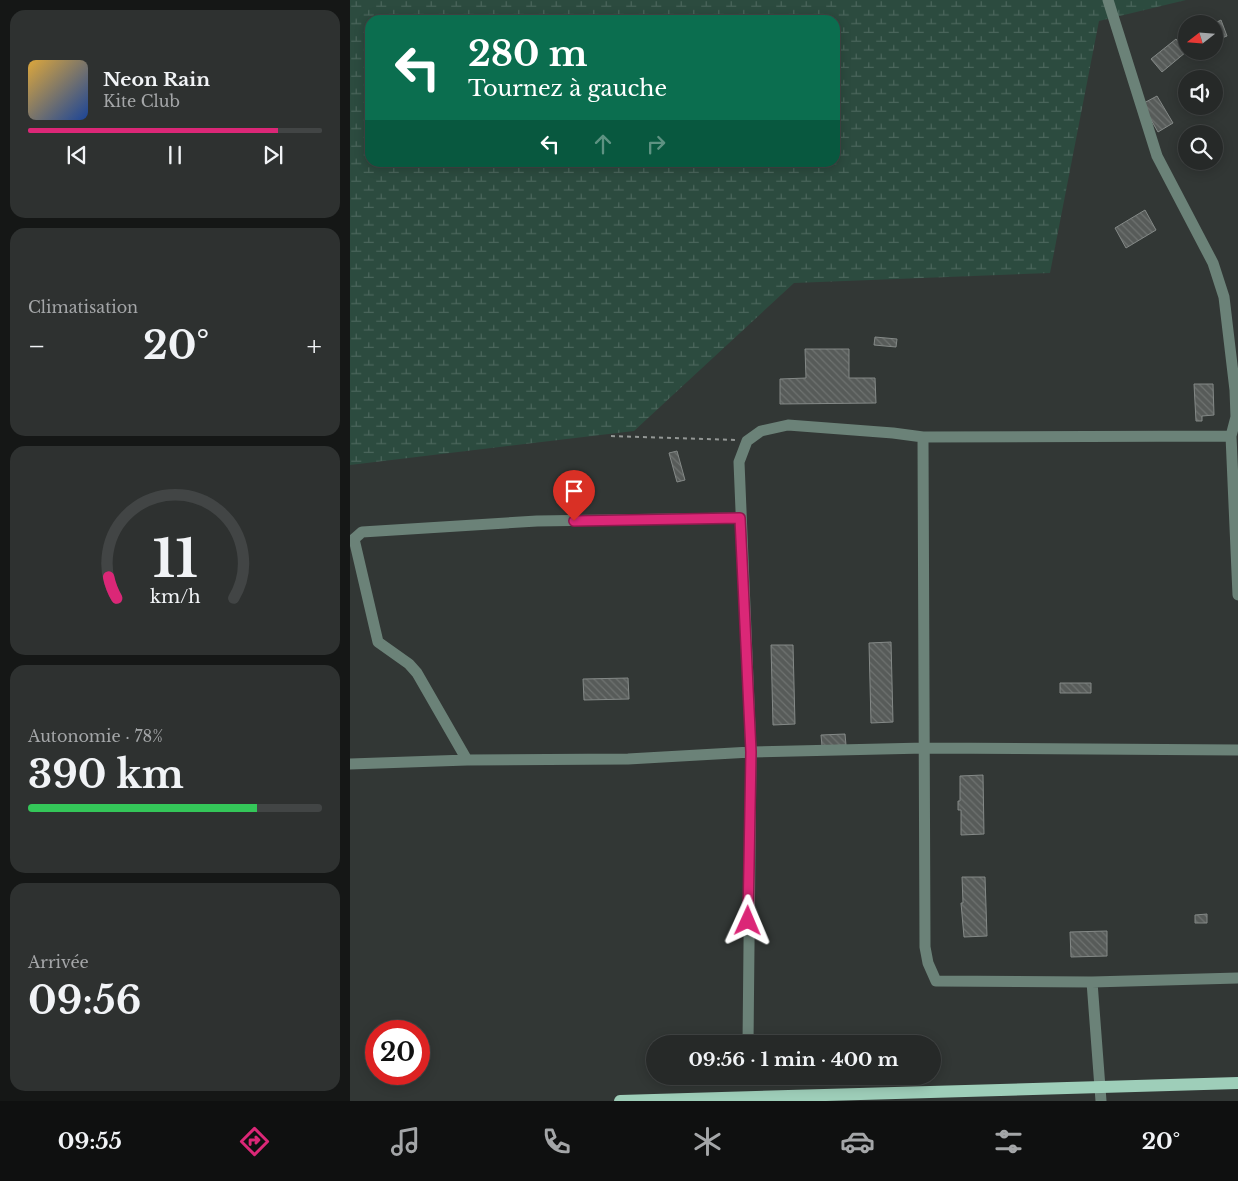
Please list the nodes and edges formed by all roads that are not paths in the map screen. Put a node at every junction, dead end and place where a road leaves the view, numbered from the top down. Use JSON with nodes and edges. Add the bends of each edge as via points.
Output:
{"nodes":[{"id":1,"x":1108,"y":0,"type":"edge"},
{"id":2,"x":1236,"y":390,"type":"edge"},
{"id":3,"x":1231,"y":436,"type":"junction"},
{"id":4,"x":923,"y":437,"type":"junction"},
{"id":5,"x":740,"y":518,"type":"junction"},
{"id":6,"x":1238,"y":595,"type":"edge"},
{"id":7,"x":925,"y":748,"type":"junction"},
{"id":8,"x":1238,"y":750,"type":"edge"},
{"id":9,"x":751,"y":752,"type":"junction"},
{"id":10,"x":467,"y":760,"type":"junction"},
{"id":11,"x":350,"y":764,"type":"edge"},
{"id":12,"x":1238,"y":978,"type":"edge"},
{"id":13,"x":1092,"y":982,"type":"junction"},
{"id":14,"x":748,"y":1035,"type":"edge"},
{"id":15,"x":1238,"y":1083,"type":"edge"},
{"id":16,"x":1100,"y":1086,"type":"junction"},
{"id":17,"x":775,"y":1099,"type":"edge"},
{"id":18,"x":620,"y":1101,"type":"edge"},
{"id":19,"x":1100,"y":1101,"type":"edge"}],
"edges":[{"from":1,"to":2,"type":"street","via":[[1157,156],[1216,271],[1224,297]]},
{"from":2,"to":3,"type":"street","via":[[1236,417]]},
{"from":3,"to":4,"type":"street"},
{"from":3,"to":6,"type":"street"},
{"from":4,"to":5,"type":"street","via":[[788,425],[761,431],[747,441],[739,462]]},
{"from":4,"to":7,"type":"street"},
{"from":5,"to":9,"type":"street"},
{"from":5,"to":10,"type":"street","via":[[537,521],[362,532],[356,536],[354,539],[378,642],[417,673]]},
{"from":7,"to":8,"type":"street"},
{"from":7,"to":9,"type":"street"},
{"from":7,"to":13,"type":"street","via":[[925,946],[936,981]]},
{"from":9,"to":10,"type":"street","via":[[628,759]]},
{"from":9,"to":14,"type":"street"},
{"from":10,"to":11,"type":"street"},
{"from":12,"to":13,"type":"street"},
{"from":13,"to":16,"type":"street"},
{"from":15,"to":16,"type":"main road"},
{"from":16,"to":17,"type":"main road"},
{"from":16,"to":19,"type":"street"},
{"from":17,"to":18,"type":"main road"}]}
